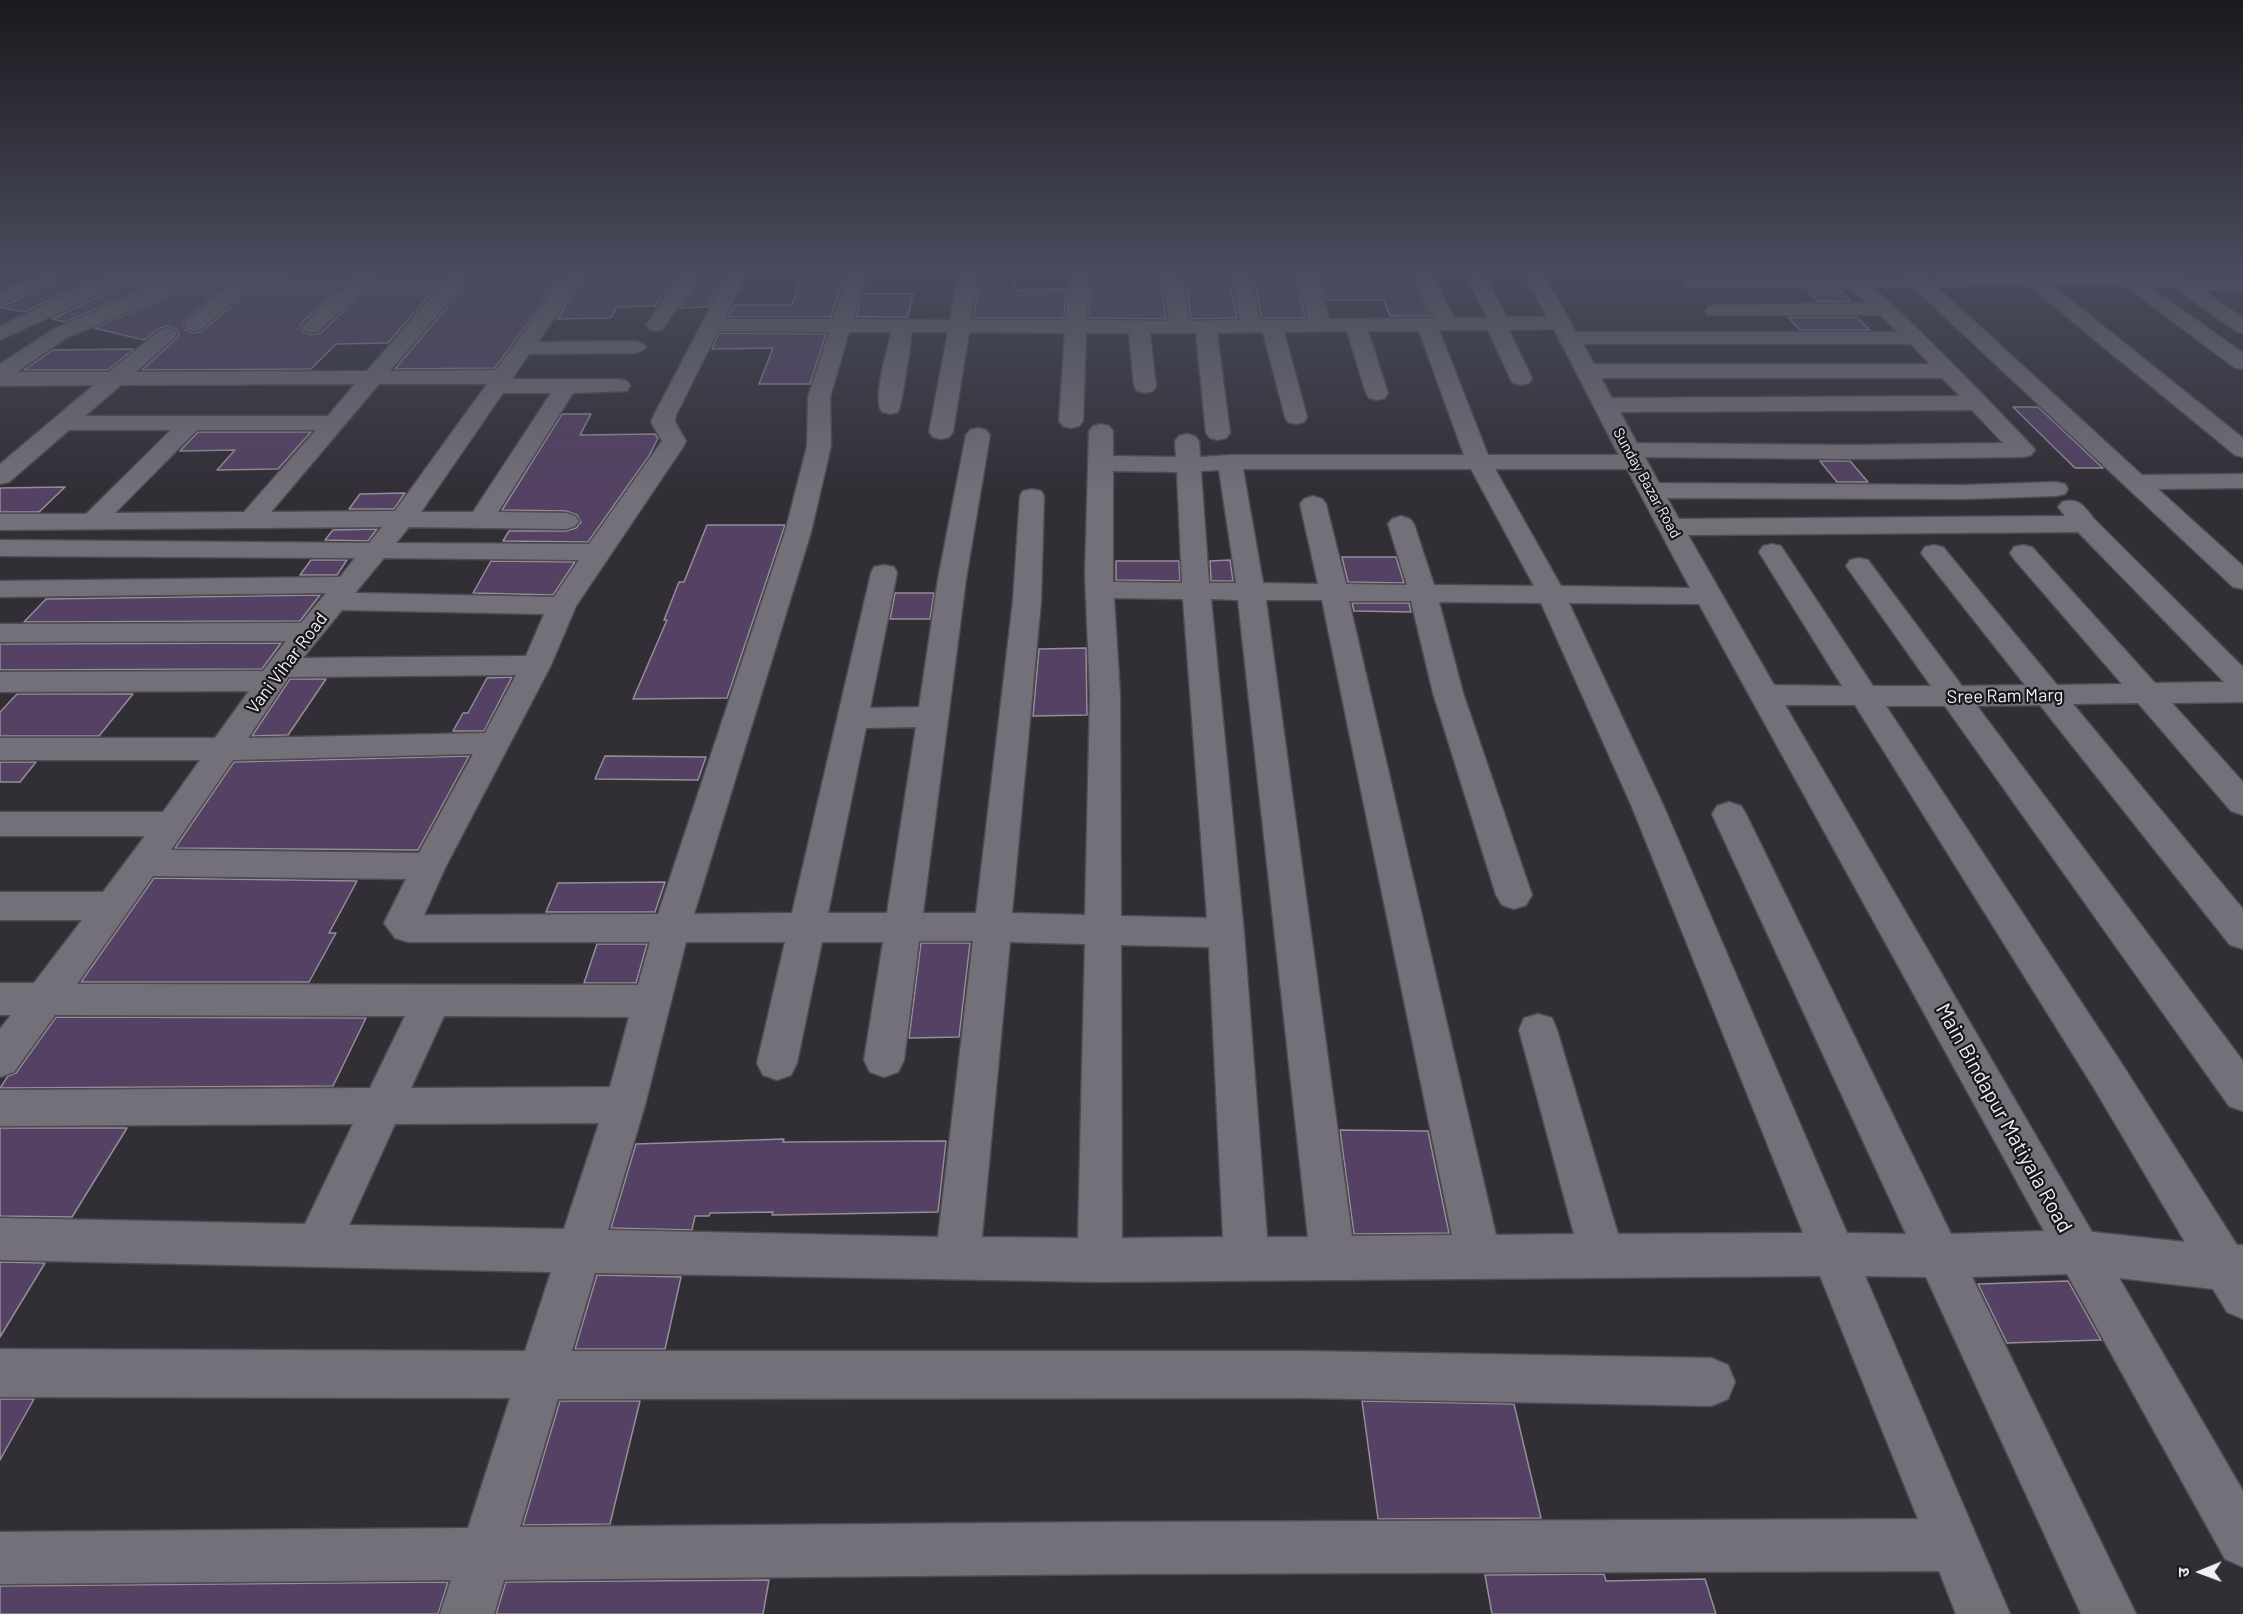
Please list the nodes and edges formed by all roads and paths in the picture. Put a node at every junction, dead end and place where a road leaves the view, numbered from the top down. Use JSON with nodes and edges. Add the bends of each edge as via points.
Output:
{"nodes":[{"id":1,"x":42,"y":345,"type":"edge"},
{"id":2,"x":154,"y":345,"type":"edge"},
{"id":3,"x":401,"y":345,"type":"edge"},
{"id":4,"x":524,"y":345,"type":"edge"},
{"id":5,"x":701,"y":345,"type":"edge"},
{"id":6,"x":835,"y":345,"type":"edge"},
{"id":7,"x":899,"y":345,"type":"edge"},
{"id":8,"x":957,"y":345,"type":"edge"},
{"id":9,"x":1079,"y":345,"type":"edge"},
{"id":10,"x":1140,"y":345,"type":"edge"},
{"id":11,"x":1206,"y":345,"type":"edge"},
{"id":12,"x":1268,"y":345,"type":"edge"},
{"id":13,"x":1362,"y":345,"type":"edge"},
{"id":14,"x":1443,"y":345,"type":"edge"},
{"id":15,"x":1507,"y":345,"type":"edge"},
{"id":16,"x":1574,"y":345,"type":"edge"},
{"id":17,"x":1924,"y":345,"type":"edge"},
{"id":18,"x":1988,"y":345,"type":"edge"},
{"id":19,"x":2115,"y":345,"type":"edge"},
{"id":20,"x":2217,"y":345,"type":"edge"},
{"id":21,"x":522,"y":348,"type":"junction"},
{"id":22,"x":635,"y":348,"type":"dead end"},
{"id":23,"x":2243,"y":363,"type":"edge"},
{"id":24,"x":1587,"y":371,"type":"junction"},
{"id":25,"x":1948,"y":371,"type":"junction"},
{"id":26,"x":0,"y":374,"type":"edge"},
{"id":27,"x":374,"y":377,"type":"junction"},
{"id":28,"x":116,"y":378,"type":"junction"},
{"id":29,"x":1521,"y":378,"type":"dead end"},
{"id":30,"x":0,"y":379,"type":"edge"},
{"id":31,"x":499,"y":382,"type":"junction"},
{"id":32,"x":566,"y":386,"type":"junction"},
{"id":33,"x":619,"y":386,"type":"dead end"},
{"id":34,"x":1145,"y":386,"type":"dead end"},
{"id":35,"x":1377,"y":393,"type":"dead end"},
{"id":36,"x":1980,"y":403,"type":"junction"},
{"id":37,"x":1604,"y":405,"type":"junction"},
{"id":38,"x":890,"y":407,"type":"dead end"},
{"id":39,"x":1296,"y":417,"type":"dead end"},
{"id":40,"x":63,"y":423,"type":"junction"},
{"id":41,"x":191,"y":423,"type":"junction"},
{"id":42,"x":333,"y":423,"type":"junction"},
{"id":43,"x":1971,"y":429,"type":"dead end"},
{"id":44,"x":941,"y":432,"type":"dead end"},
{"id":45,"x":978,"y":435,"type":"dead end"},
{"id":46,"x":1091,"y":439,"type":"junction"},
{"id":47,"x":2010,"y":439,"type":"junction"},
{"id":48,"x":1206,"y":450,"type":"junction"},
{"id":49,"x":2243,"y":450,"type":"edge"},
{"id":50,"x":1631,"y":456,"type":"junction"},
{"id":51,"x":1479,"y":462,"type":"junction"},
{"id":52,"x":4,"y":469,"type":"edge"},
{"id":53,"x":2215,"y":481,"type":"junction"},
{"id":54,"x":2243,"y":481,"type":"edge"},
{"id":55,"x":2135,"y":482,"type":"junction"},
{"id":56,"x":2056,"y":489,"type":"junction"},
{"id":57,"x":1650,"y":490,"type":"junction"},
{"id":58,"x":1032,"y":496,"type":"dead end"},
{"id":59,"x":1313,"y":504,"type":"dead end"},
{"id":60,"x":2243,"y":506,"type":"edge"},
{"id":61,"x":402,"y":519,"type":"junction"},
{"id":62,"x":250,"y":520,"type":"junction"},
{"id":63,"x":480,"y":521,"type":"junction"},
{"id":64,"x":566,"y":521,"type":"dead end"},
{"id":65,"x":0,"y":522,"type":"edge"},
{"id":66,"x":92,"y":522,"type":"junction"},
{"id":67,"x":1401,"y":524,"type":"dead end"},
{"id":68,"x":2085,"y":524,"type":"junction"},
{"id":69,"x":1671,"y":527,"type":"junction"},
{"id":70,"x":0,"y":548,"type":"edge"},
{"id":71,"x":377,"y":549,"type":"junction"},
{"id":72,"x":597,"y":552,"type":"junction"},
{"id":73,"x":1772,"y":552,"type":"dead end"},
{"id":74,"x":1934,"y":553,"type":"dead end"},
{"id":75,"x":2023,"y":554,"type":"dead end"},
{"id":76,"x":1859,"y":566,"type":"dead end"},
{"id":77,"x":884,"y":573,"type":"dead end"},
{"id":78,"x":2243,"y":581,"type":"edge"},
{"id":79,"x":0,"y":589,"type":"edge"},
{"id":80,"x":1100,"y":590,"type":"junction"},
{"id":81,"x":1196,"y":591,"type":"junction"},
{"id":82,"x":1251,"y":591,"type":"junction"},
{"id":83,"x":1334,"y":591,"type":"junction"},
{"id":84,"x":1423,"y":592,"type":"junction"},
{"id":85,"x":340,"y":593,"type":"junction"},
{"id":86,"x":1551,"y":593,"type":"junction"},
{"id":87,"x":1708,"y":596,"type":"junction"},
{"id":88,"x":562,"y":606,"type":"junction"},
{"id":89,"x":308,"y":632,"type":"junction"},
{"id":90,"x":0,"y":633,"type":"edge"},
{"id":91,"x":536,"y":665,"type":"junction"},
{"id":92,"x":275,"y":675,"type":"junction"},
{"id":93,"x":2243,"y":684,"type":"edge"},
{"id":94,"x":5,"y":687,"type":"edge"},
{"id":95,"x":2243,"y":692,"type":"edge"},
{"id":96,"x":2146,"y":694,"type":"junction"},
{"id":97,"x":1766,"y":695,"type":"junction"},
{"id":98,"x":2048,"y":695,"type":"junction"},
{"id":99,"x":1864,"y":696,"type":"junction"},
{"id":100,"x":1954,"y":696,"type":"junction"},
{"id":101,"x":852,"y":717,"type":"junction"},
{"id":102,"x":933,"y":717,"type":"junction"},
{"id":103,"x":495,"y":742,"type":"junction"},
{"id":104,"x":0,"y":748,"type":"edge"},
{"id":105,"x":224,"y":749,"type":"junction"},
{"id":106,"x":2243,"y":803,"type":"edge"},
{"id":107,"x":1729,"y":814,"type":"dead end"},
{"id":108,"x":0,"y":824,"type":"edge"},
{"id":109,"x":172,"y":824,"type":"junction"},
{"id":110,"x":143,"y":863,"type":"junction"},
{"id":111,"x":429,"y":867,"type":"junction"},
{"id":112,"x":1514,"y":895,"type":"dead end"},
{"id":113,"x":0,"y":906,"type":"edge"},
{"id":114,"x":112,"y":906,"type":"junction"},
{"id":115,"x":671,"y":927,"type":"junction"},
{"id":116,"x":807,"y":927,"type":"junction"},
{"id":117,"x":992,"y":927,"type":"junction"},
{"id":118,"x":903,"y":928,"type":"junction"},
{"id":119,"x":1104,"y":930,"type":"junction"},
{"id":120,"x":1226,"y":933,"type":"junction"},
{"id":121,"x":2243,"y":935,"type":"edge"},
{"id":122,"x":0,"y":999,"type":"edge"},
{"id":123,"x":44,"y":999,"type":"junction"},
{"id":124,"x":432,"y":1000,"type":"junction"},
{"id":125,"x":652,"y":1001,"type":"junction"},
{"id":126,"x":1538,"y":1030,"type":"dead end"},
{"id":127,"x":0,"y":1060,"type":"edge"},
{"id":128,"x":884,"y":1060,"type":"dead end"},
{"id":129,"x":777,"y":1063,"type":"dead end"},
{"id":130,"x":2243,"y":1093,"type":"edge"},
{"id":131,"x":625,"y":1105,"type":"junction"},
{"id":132,"x":382,"y":1106,"type":"junction"},
{"id":133,"x":0,"y":1108,"type":"edge"},
{"id":134,"x":0,"y":1239,"type":"edge"},
{"id":135,"x":317,"y":1246,"type":"junction"},
{"id":136,"x":581,"y":1251,"type":"junction"},
{"id":137,"x":2080,"y":1252,"type":"junction"},
{"id":138,"x":1832,"y":1254,"type":"junction"},
{"id":139,"x":1602,"y":1256,"type":"junction"},
{"id":140,"x":1937,"y":1256,"type":"junction"},
{"id":141,"x":1479,"y":1257,"type":"junction"},
{"id":142,"x":1333,"y":1258,"type":"junction"},
{"id":143,"x":958,"y":1259,"type":"junction"},
{"id":144,"x":1246,"y":1259,"type":"junction"},
{"id":145,"x":1100,"y":1260,"type":"junction"},
{"id":146,"x":2237,"y":1277,"type":"edge"},
{"id":147,"x":0,"y":1373,"type":"edge"},
{"id":148,"x":540,"y":1375,"type":"junction"},
{"id":149,"x":1711,"y":1382,"type":"dead end"},
{"id":150,"x":2243,"y":1541,"type":"edge"},
{"id":151,"x":1956,"y":1545,"type":"junction"},
{"id":152,"x":486,"y":1554,"type":"junction"},
{"id":153,"x":0,"y":1558,"type":"edge"},
{"id":154,"x":467,"y":1614,"type":"edge"},
{"id":155,"x":1983,"y":1614,"type":"edge"},
{"id":156,"x":2109,"y":1614,"type":"edge"}],
"edges":[{"from":1,"to":26,"type":"street"},
{"from":2,"to":28,"type":"street"},
{"from":3,"to":27,"type":"street"},
{"from":4,"to":21,"type":"street","name":"Vani Vihar Road"},
{"from":5,"to":72,"type":"street","via":[[663,422],[674,441],[671,447]]},
{"from":6,"to":115,"type":"street","via":[[819,397],[819,446],[798,532]]},
{"from":7,"to":38,"type":"street"},
{"from":8,"to":44,"type":"street"},
{"from":9,"to":46,"type":"street"},
{"from":10,"to":34,"type":"street"},
{"from":11,"to":48,"type":"street"},
{"from":12,"to":39,"type":"street"},
{"from":13,"to":35,"type":"street"},
{"from":14,"to":51,"type":"street"},
{"from":15,"to":29,"type":"street"},
{"from":16,"to":24,"type":"street","name":"Sunday Bazar Road"},
{"from":17,"to":25,"type":"street"},
{"from":18,"to":55,"type":"street"},
{"from":19,"to":49,"type":"street"},
{"from":20,"to":23,"type":"street"},
{"from":21,"to":22,"type":"street"},
{"from":21,"to":31,"type":"street","name":"Vani Vihar Road"},
{"from":24,"to":25,"type":"street"},
{"from":24,"to":37,"type":"street","name":"Sunday Bazar Road"},
{"from":25,"to":36,"type":"street"},
{"from":27,"to":28,"type":"street"},
{"from":27,"to":31,"type":"street"},
{"from":27,"to":42,"type":"street"},
{"from":28,"to":30,"type":"street"},
{"from":28,"to":40,"type":"street"},
{"from":31,"to":32,"type":"street"},
{"from":31,"to":61,"type":"street","name":"Vani Vihar Road"},
{"from":32,"to":33,"type":"street"},
{"from":32,"to":63,"type":"street"},
{"from":36,"to":37,"type":"street"},
{"from":36,"to":47,"type":"street"},
{"from":37,"to":50,"type":"street","name":"Sunday Bazar Road","via":[[1628,428]]},
{"from":40,"to":41,"type":"street"},
{"from":40,"to":52,"type":"street"},
{"from":41,"to":42,"type":"street"},
{"from":41,"to":66,"type":"street"},
{"from":42,"to":62,"type":"street"},
{"from":43,"to":47,"type":"street"},
{"from":45,"to":102,"type":"street"},
{"from":46,"to":48,"type":"street"},
{"from":46,"to":80,"type":"street"},
{"from":47,"to":50,"type":"street"},
{"from":47,"to":56,"type":"street"},
{"from":48,"to":51,"type":"street"},
{"from":48,"to":81,"type":"street"},
{"from":48,"to":82,"type":"street"},
{"from":50,"to":51,"type":"street"},
{"from":50,"to":57,"type":"street","name":"Sunday Bazar Road"},
{"from":51,"to":86,"type":"street"},
{"from":53,"to":54,"type":"street"},
{"from":53,"to":55,"type":"street"},
{"from":53,"to":60,"type":"street"},
{"from":55,"to":78,"type":"street"},
{"from":56,"to":57,"type":"street"},
{"from":56,"to":68,"type":"street"},
{"from":57,"to":69,"type":"street","name":"Sunday Bazar Road"},
{"from":58,"to":117,"type":"street","via":[[1027,600]]},
{"from":59,"to":83,"type":"street"},
{"from":61,"to":62,"type":"street"},
{"from":61,"to":63,"type":"street"},
{"from":61,"to":71,"type":"street","name":"Vani Vihar Road"},
{"from":62,"to":66,"type":"street"},
{"from":63,"to":64,"type":"street"},
{"from":65,"to":66,"type":"street"},
{"from":67,"to":84,"type":"street"},
{"from":68,"to":69,"type":"street"},
{"from":68,"to":93,"type":"street"},
{"from":69,"to":87,"type":"street","name":"Sunday Bazar Road"},
{"from":70,"to":71,"type":"street"},
{"from":71,"to":72,"type":"street"},
{"from":71,"to":85,"type":"street","name":"Vani Vihar Road"},
{"from":72,"to":88,"type":"street"},
{"from":73,"to":99,"type":"street"},
{"from":74,"to":98,"type":"street"},
{"from":75,"to":96,"type":"street"},
{"from":76,"to":100,"type":"street"},
{"from":77,"to":101,"type":"street"},
{"from":79,"to":85,"type":"street"},
{"from":80,"to":81,"type":"street"},
{"from":80,"to":119,"type":"street","via":[[1105,695]]},
{"from":81,"to":82,"type":"street"},
{"from":81,"to":120,"type":"street"},
{"from":82,"to":83,"type":"street"},
{"from":82,"to":142,"type":"street"},
{"from":83,"to":84,"type":"street"},
{"from":83,"to":141,"type":"street"},
{"from":84,"to":86,"type":"street"},
{"from":84,"to":112,"type":"street","via":[[1448,693]]},
{"from":85,"to":88,"type":"street"},
{"from":85,"to":89,"type":"street","name":"Vani Vihar Road"},
{"from":86,"to":87,"type":"street"},
{"from":86,"to":138,"type":"street","via":[[1648,807]]},
{"from":87,"to":97,"type":"street","name":"Sunday Bazar Road"},
{"from":88,"to":91,"type":"street"},
{"from":89,"to":90,"type":"street"},
{"from":89,"to":92,"type":"street","name":"Vani Vihar Road"},
{"from":91,"to":92,"type":"street"},
{"from":91,"to":103,"type":"street"},
{"from":92,"to":94,"type":"street"},
{"from":92,"to":105,"type":"street","name":"Vani Vihar Road"},
{"from":95,"to":96,"type":"street","name":"Sree Ram Marg"},
{"from":96,"to":98,"type":"street","name":"Sree Ram Marg"},
{"from":96,"to":106,"type":"street"},
{"from":97,"to":99,"type":"street","name":"Sree Ram Marg"},
{"from":97,"to":137,"type":"street","name":"Main Bindapur Matiyala Road"},
{"from":98,"to":100,"type":"street","name":"Sree Ram Marg"},
{"from":98,"to":121,"type":"street"},
{"from":99,"to":100,"type":"street","name":"Sree Ram Marg"},
{"from":99,"to":146,"type":"street"},
{"from":100,"to":130,"type":"street"},
{"from":101,"to":102,"type":"street"},
{"from":101,"to":116,"type":"street"},
{"from":102,"to":118,"type":"street"},
{"from":103,"to":105,"type":"street"},
{"from":103,"to":111,"type":"street"},
{"from":104,"to":105,"type":"street"},
{"from":105,"to":109,"type":"street","name":"Vani Vihar Road"},
{"from":107,"to":140,"type":"street"},
{"from":108,"to":109,"type":"street"},
{"from":109,"to":110,"type":"street","name":"Vani Vihar Road"},
{"from":110,"to":111,"type":"street"},
{"from":110,"to":114,"type":"street","name":"Vani Vihar Road"},
{"from":111,"to":115,"type":"street","via":[[405,914],[402,923],[408,928]]},
{"from":113,"to":114,"type":"street"},
{"from":114,"to":123,"type":"street","name":"Vani Vihar Road"},
{"from":115,"to":116,"type":"street"},
{"from":115,"to":125,"type":"street"},
{"from":116,"to":118,"type":"street"},
{"from":116,"to":129,"type":"street"},
{"from":117,"to":118,"type":"street"},
{"from":117,"to":119,"type":"street"},
{"from":117,"to":143,"type":"street"},
{"from":118,"to":128,"type":"street"},
{"from":119,"to":120,"type":"street"},
{"from":119,"to":145,"type":"street"},
{"from":120,"to":144,"type":"street"},
{"from":122,"to":123,"type":"street"},
{"from":123,"to":124,"type":"street"},
{"from":123,"to":127,"type":"street","name":"Vani Vihar Road"},
{"from":124,"to":125,"type":"street"},
{"from":124,"to":132,"type":"street"},
{"from":125,"to":131,"type":"street"},
{"from":126,"to":139,"type":"street"},
{"from":131,"to":132,"type":"street"},
{"from":131,"to":136,"type":"street"},
{"from":132,"to":133,"type":"street"},
{"from":132,"to":135,"type":"street"},
{"from":134,"to":135,"type":"street"},
{"from":135,"to":136,"type":"street"},
{"from":136,"to":143,"type":"street"},
{"from":136,"to":148,"type":"street"},
{"from":137,"to":140,"type":"street"},
{"from":137,"to":146,"type":"street"},
{"from":137,"to":150,"type":"street","name":"Main Bindapur Matiyala Road"},
{"from":138,"to":139,"type":"street"},
{"from":138,"to":140,"type":"street"},
{"from":138,"to":151,"type":"street"},
{"from":139,"to":141,"type":"street"},
{"from":140,"to":156,"type":"street"},
{"from":141,"to":142,"type":"street"},
{"from":142,"to":144,"type":"street"},
{"from":143,"to":145,"type":"street"},
{"from":144,"to":145,"type":"street"},
{"from":147,"to":148,"type":"street"},
{"from":148,"to":149,"type":"street","via":[[1525,1376]]},
{"from":148,"to":152,"type":"street"},
{"from":151,"to":152,"type":"street"},
{"from":151,"to":155,"type":"street"},
{"from":152,"to":153,"type":"street"},
{"from":152,"to":154,"type":"street"}]}
